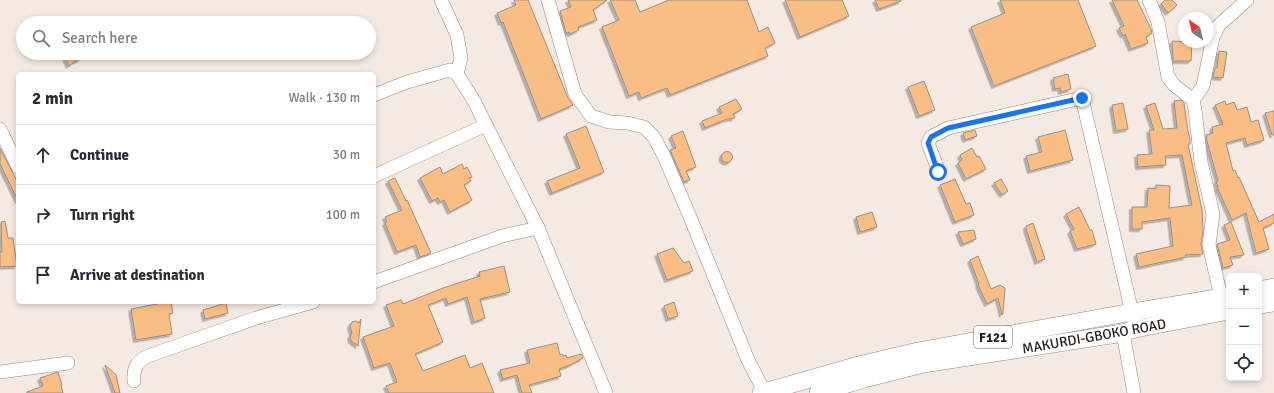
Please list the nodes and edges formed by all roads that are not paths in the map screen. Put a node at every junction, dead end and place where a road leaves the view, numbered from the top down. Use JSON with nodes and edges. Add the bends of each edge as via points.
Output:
{"nodes":[{"id":1,"x":441,"y":0,"type":"edge"},
{"id":2,"x":548,"y":0,"type":"edge"},
{"id":3,"x":1149,"y":0,"type":"edge"},
{"id":4,"x":1247,"y":0,"type":"edge"},
{"id":5,"x":457,"y":74,"type":"junction"},
{"id":6,"x":376,"y":94,"type":"edge"},
{"id":7,"x":1193,"y":100,"type":"junction"},
{"id":8,"x":486,"y":125,"type":"junction"},
{"id":9,"x":0,"y":129,"type":"edge"},
{"id":10,"x":16,"y":163,"type":"edge"},
{"id":11,"x":938,"y":172,"type":"dead end"},
{"id":12,"x":376,"y":175,"type":"edge"},
{"id":13,"x":538,"y":228,"type":"junction"},
{"id":14,"x":376,"y":281,"type":"edge"},
{"id":15,"x":1274,"y":288,"type":"edge"},
{"id":16,"x":1262,"y":290,"type":"edge"},
{"id":17,"x":1226,"y":301,"type":"edge"},
{"id":18,"x":1274,"y":303,"type":"edge"},
{"id":19,"x":306,"y":304,"type":"edge"},
{"id":20,"x":1262,"y":305,"type":"edge"},
{"id":21,"x":1132,"y":312,"type":"junction"},
{"id":22,"x":1129,"y":331,"type":"junction"},
{"id":23,"x":68,"y":363,"type":"dead end"},
{"id":24,"x":0,"y":372,"type":"edge"},
{"id":25,"x":134,"y":381,"type":"dead end"},
{"id":26,"x":606,"y":393,"type":"edge"},
{"id":27,"x":764,"y":393,"type":"edge"},
{"id":28,"x":818,"y":393,"type":"edge"},
{"id":29,"x":1134,"y":393,"type":"edge"}],
"edges":[{"from":1,"to":5,"type":"street","via":[[457,35],[461,58]]},
{"from":2,"to":27,"type":"street","via":[[575,94],[582,105],[591,116],[610,122],[644,127],[654,137]]},
{"from":3,"to":7,"type":"street","via":[[1158,22],[1168,77]]},
{"from":4,"to":7,"type":"street","via":[[1219,25],[1213,37],[1203,86]]},
{"from":5,"to":6,"type":"street","via":[[450,70]]},
{"from":5,"to":8,"type":"street"},
{"from":7,"to":17,"type":"street","via":[[1201,162],[1213,214],[1209,246]]},
{"from":8,"to":12,"type":"street"},
{"from":8,"to":13,"type":"street"},
{"from":9,"to":10,"type":"street"},
{"from":11,"to":21,"type":"street","via":[[928,143],[931,137],[948,128],[1082,98]]},
{"from":13,"to":14,"type":"street","via":[[502,236]]},
{"from":13,"to":26,"type":"street"},
{"from":15,"to":16,"type":"main road"},
{"from":17,"to":21,"type":"main road","number":"F121"},
{"from":17,"to":22,"type":"main road","name":"MAKURDI-GBOKO ROAD","number":"F121"},
{"from":18,"to":20,"type":"main road"},
{"from":19,"to":25,"type":"street","via":[[256,318],[148,356],[138,363]]},
{"from":21,"to":22,"type":"street"},
{"from":21,"to":27,"type":"main road","number":"F121","via":[[918,351],[859,365]]},
{"from":22,"to":28,"type":"main road","name":"MAKURDI-GBOKO ROAD","number":"F121","via":[[923,364]]},
{"from":22,"to":29,"type":"street"},
{"from":23,"to":24,"type":"street"}]}
